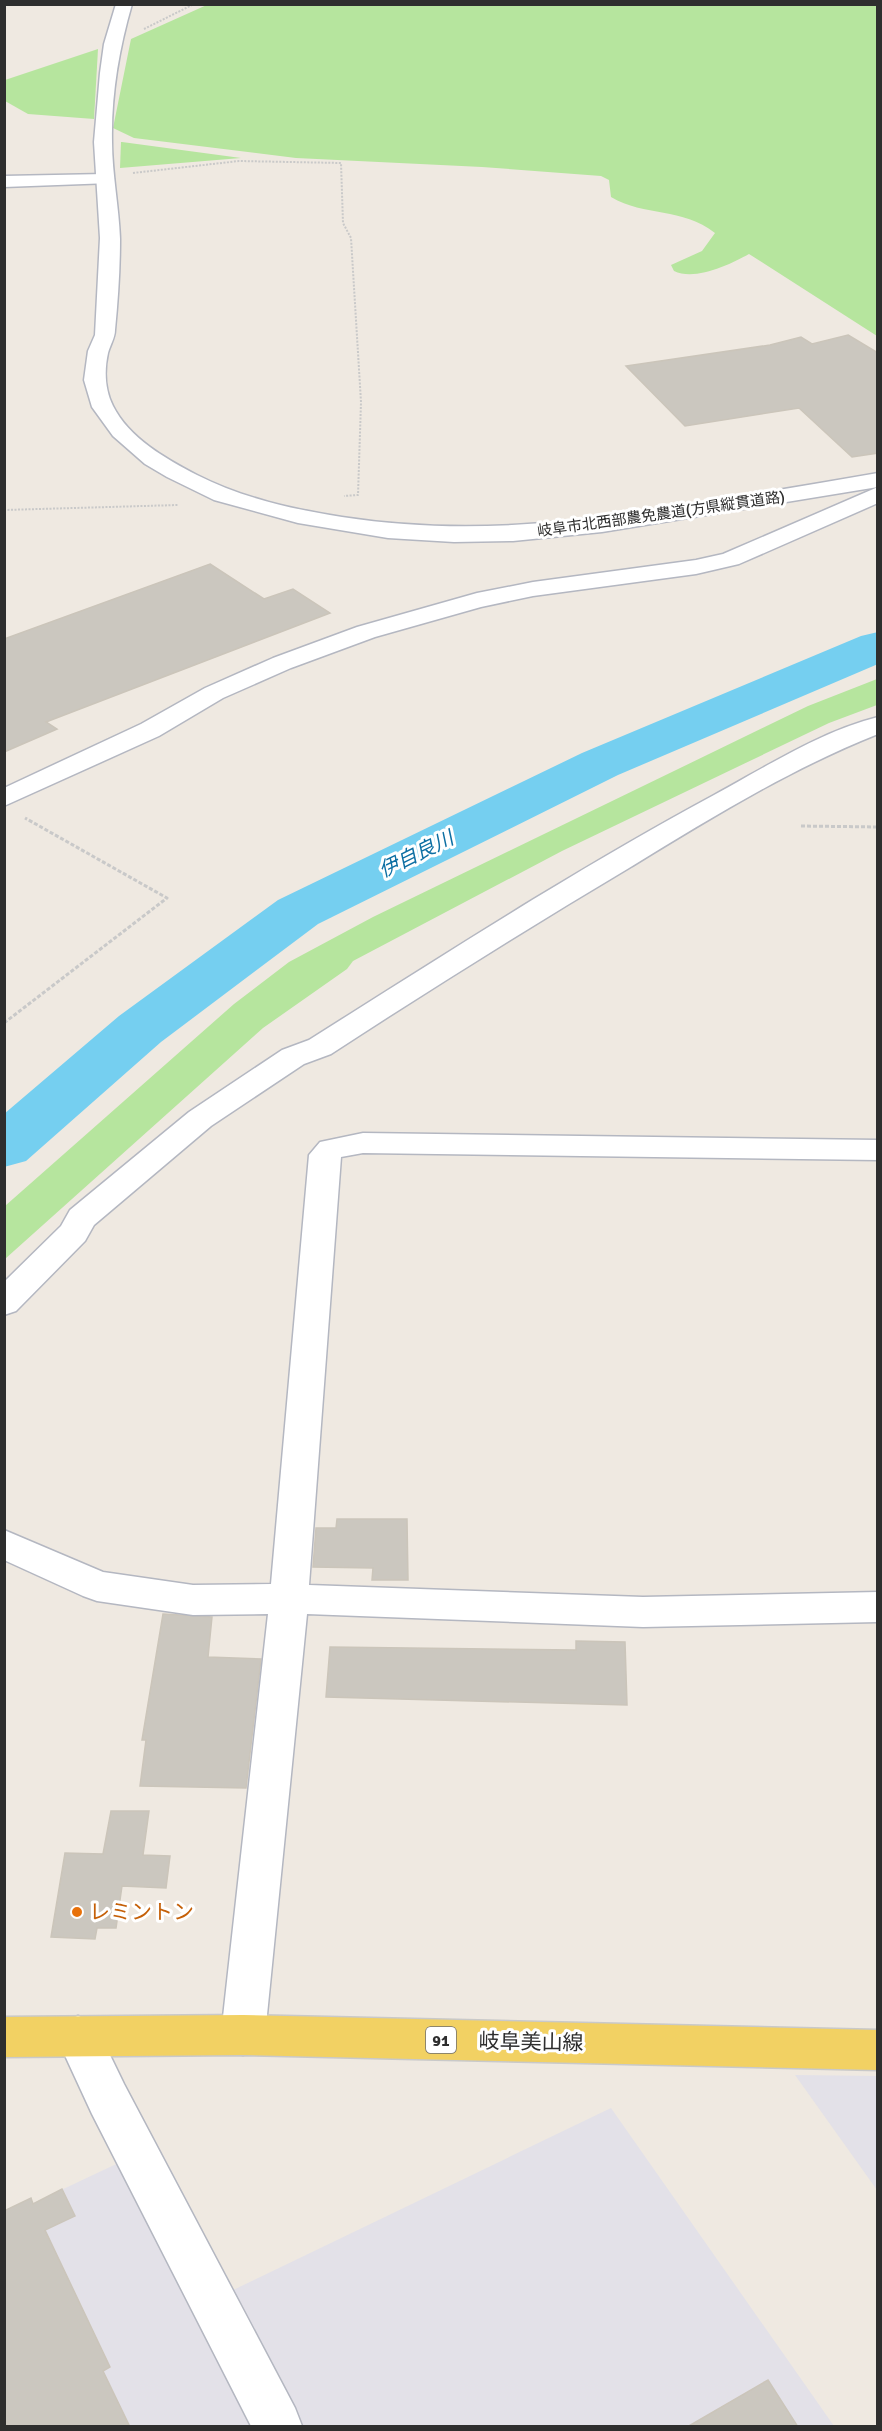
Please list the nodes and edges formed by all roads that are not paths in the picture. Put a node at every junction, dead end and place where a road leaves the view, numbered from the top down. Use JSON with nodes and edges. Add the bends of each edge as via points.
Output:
{"nodes":[{"id":1,"x":124,"y":4,"type":"edge"},
{"id":2,"x":105,"y":178,"type":"junction"},
{"id":3,"x":4,"y":182,"type":"edge"},
{"id":4,"x":878,"y":480,"type":"edge"},
{"id":5,"x":878,"y":495,"type":"edge"},
{"id":6,"x":851,"y":505,"type":"junction"},
{"id":7,"x":878,"y":513,"type":"edge"},
{"id":8,"x":878,"y":725,"type":"edge"},
{"id":9,"x":12,"y":806,"type":"edge"},
{"id":10,"x":878,"y":1150,"type":"edge"},
{"id":11,"x":4,"y":1303,"type":"edge"},
{"id":12,"x":4,"y":1544,"type":"edge"},
{"id":13,"x":289,"y":1599,"type":"junction"},
{"id":14,"x":878,"y":1606,"type":"edge"},
{"id":15,"x":243,"y":2035,"type":"junction"},
{"id":16,"x":78,"y":2036,"type":"junction"},
{"id":17,"x":4,"y":2037,"type":"edge"},
{"id":18,"x":878,"y":2050,"type":"edge"},
{"id":19,"x":277,"y":2427,"type":"edge"}],
"edges":[{"from":1,"to":2,"type":"street","name":"岐阜市北西部農免農道(方県縦貫道路)","via":[[108,73],[103,142]]},
{"from":2,"to":3,"type":"street"},
{"from":2,"to":4,"type":"street","name":"岐阜市北西部農免農道(方県縦貫道路)","via":[[110,238],[105,335],[93,369],[99,402],[120,432],[154,461],[199,485],[295,516],[371,529],[453,535],[534,533],[625,522]]},
{"from":5,"to":6,"type":"street"},
{"from":6,"to":7,"type":"street"},
{"from":6,"to":9,"type":"street","via":[[731,559],[533,589],[366,632],[224,689]]},
{"from":8,"to":11,"type":"street","via":[[822,747],[693,818],[320,1047],[284,1064],[200,1119],[82,1218],[73,1233]]},
{"from":10,"to":13,"type":"street","via":[[363,1143],[331,1149],[325,1155]]},
{"from":12,"to":13,"type":"street","via":[[97,1586],[193,1600]]},
{"from":13,"to":14,"type":"street","via":[[643,1612]]},
{"from":13,"to":15,"type":"street"},
{"from":15,"to":16,"type":"main road","name":"岐阜美山線","number":"91"},
{"from":15,"to":18,"type":"main road","name":"岐阜美山線","number":"91"},
{"from":16,"to":17,"type":"main road","name":"岐阜美山線","number":"91"},
{"from":16,"to":19,"type":"street"}]}
